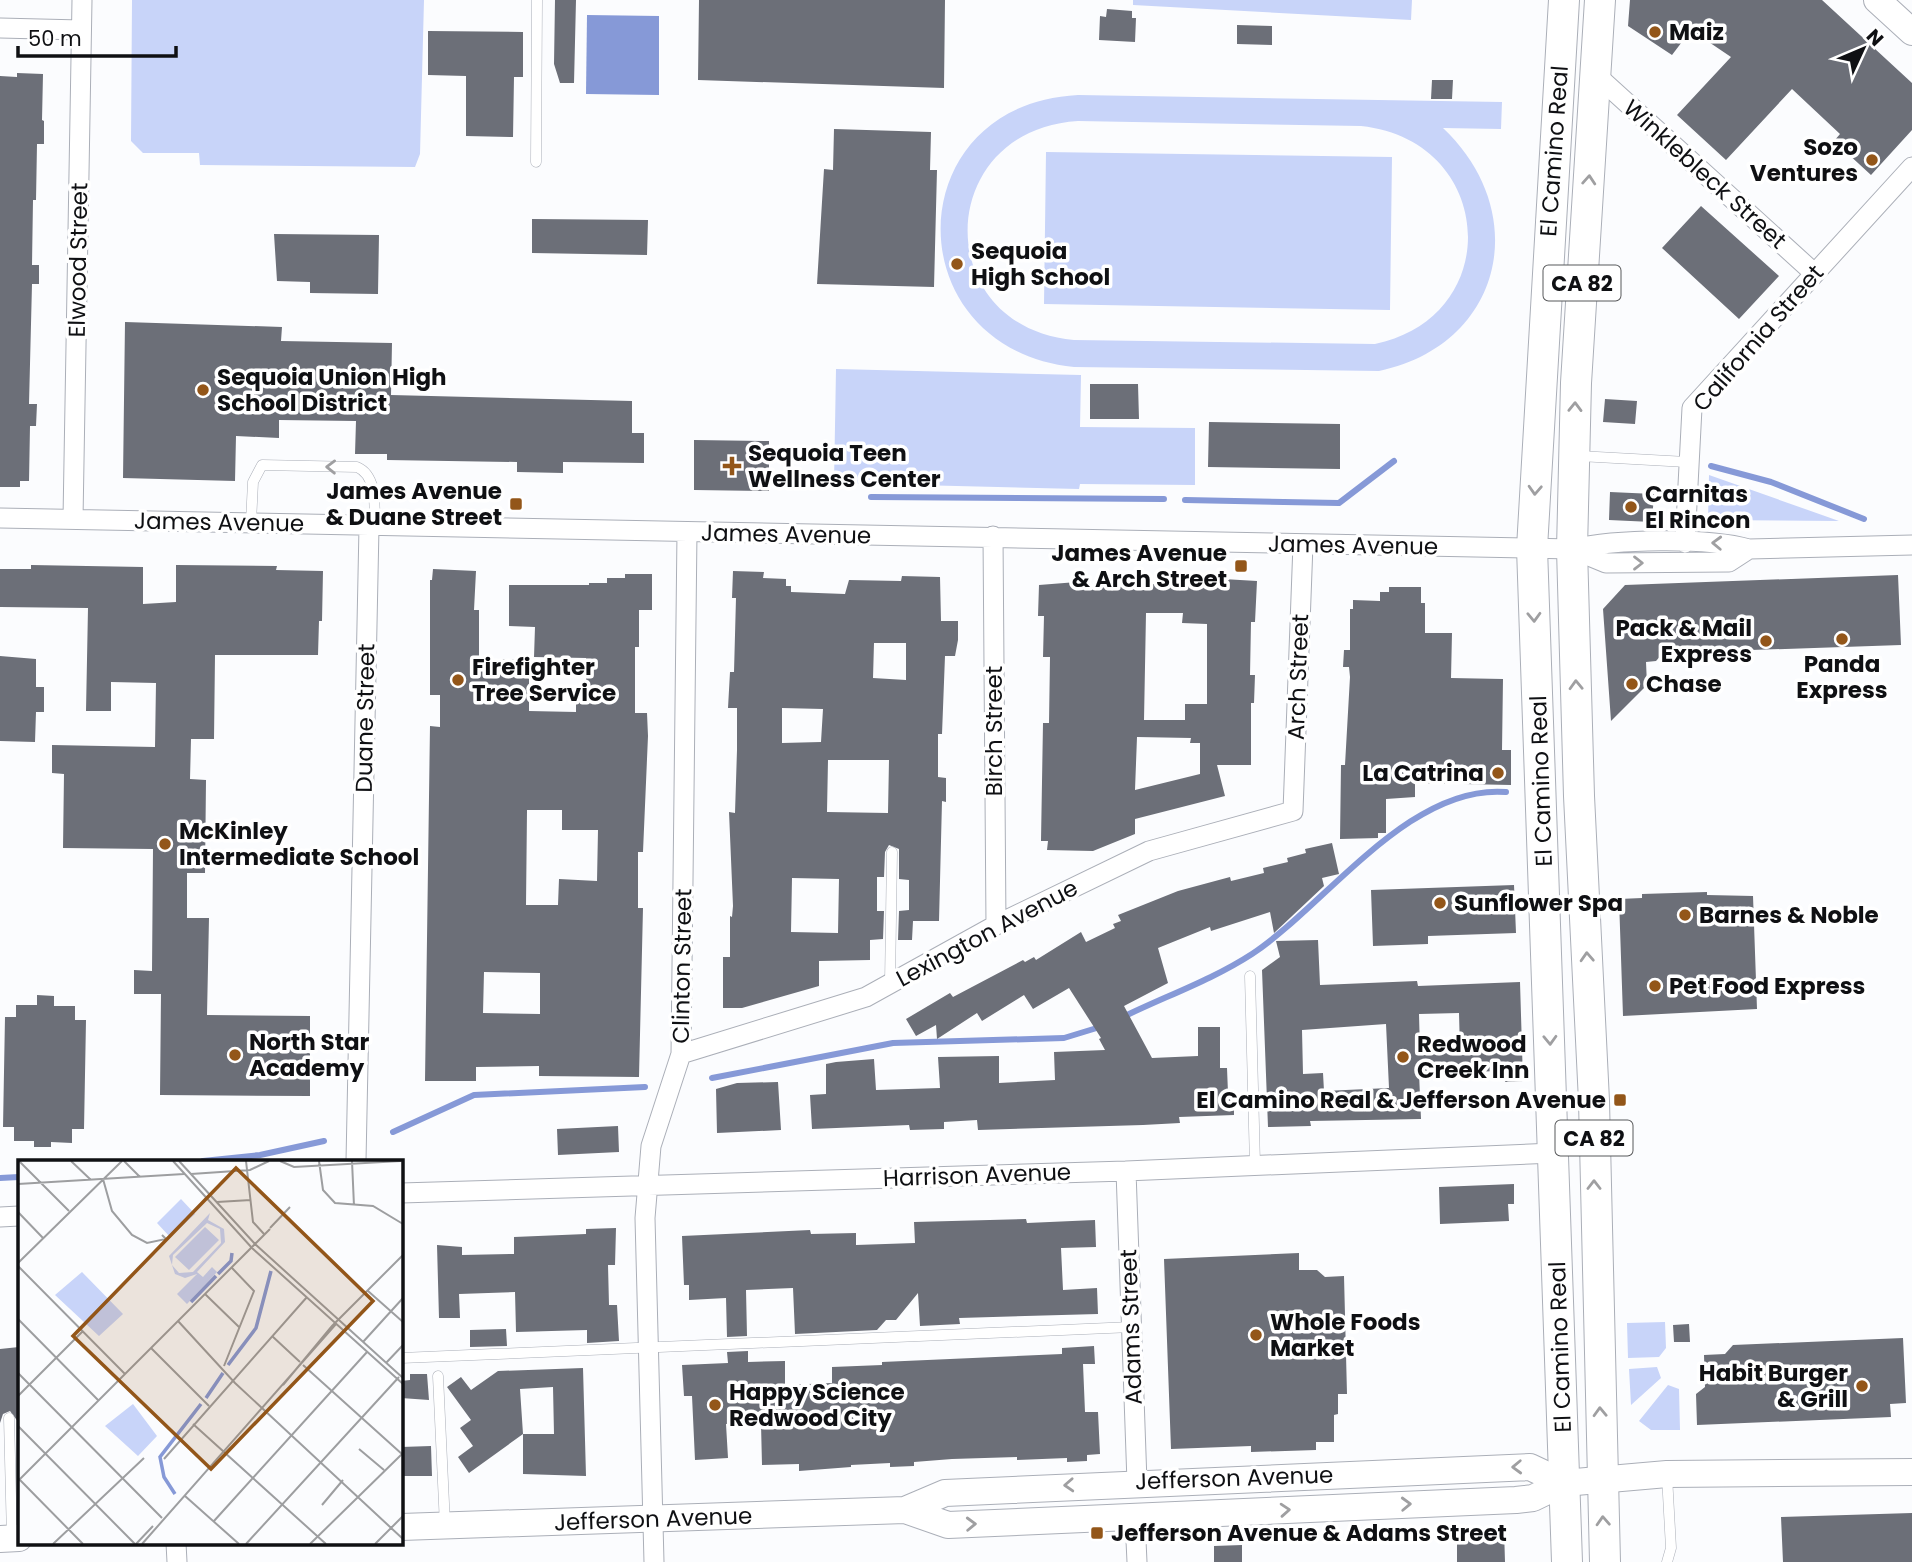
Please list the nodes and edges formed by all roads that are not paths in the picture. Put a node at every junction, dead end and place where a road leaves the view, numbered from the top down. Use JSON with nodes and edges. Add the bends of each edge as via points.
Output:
{"nodes":[{"id":1,"x":82,"y":0,"type":"edge"},
{"id":2,"x":537,"y":0,"type":"edge"},
{"id":3,"x":1564,"y":0,"type":"edge"},
{"id":4,"x":1601,"y":0,"type":"edge"},
{"id":5,"x":1877,"y":0,"type":"edge"},
{"id":6,"x":0,"y":28,"type":"edge"},
{"id":7,"x":81,"y":30,"type":"junction"},
{"id":8,"x":1912,"y":32,"type":"edge"},
{"id":9,"x":1595,"y":74,"type":"junction"},
{"id":10,"x":536,"y":162,"type":"dead end"},
{"id":11,"x":1912,"y":167,"type":"edge"},
{"id":12,"x":1814,"y":273,"type":"junction"},
{"id":13,"x":1575,"y":456,"type":"junction"},
{"id":14,"x":1687,"y":462,"type":"junction"},
{"id":15,"x":0,"y":518,"type":"edge"},
{"id":16,"x":73,"y":519,"type":"junction"},
{"id":17,"x":251,"y":522,"type":"junction"},
{"id":18,"x":372,"y":527,"type":"junction"},
{"id":19,"x":687,"y":532,"type":"junction"},
{"id":20,"x":993,"y":536,"type":"junction"},
{"id":21,"x":1685,"y":543,"type":"junction"},
{"id":22,"x":1303,"y":544,"type":"junction"},
{"id":23,"x":1912,"y":545,"type":"edge"},
{"id":24,"x":1532,"y":548,"type":"junction"},
{"id":25,"x":1572,"y":549,"type":"junction"},
{"id":26,"x":1749,"y":549,"type":"junction"},
{"id":27,"x":1293,"y":811,"type":"joint"},
{"id":28,"x":892,"y":852,"type":"dead end"},
{"id":29,"x":996,"y":925,"type":"junction"},
{"id":30,"x":1250,"y":976,"type":"dead end"},
{"id":31,"x":890,"y":984,"type":"junction"},
{"id":32,"x":681,"y":1054,"type":"junction"},
{"id":33,"x":1554,"y":1153,"type":"junction"},
{"id":34,"x":356,"y":1160,"type":"edge"},
{"id":35,"x":1255,"y":1164,"type":"junction"},
{"id":36,"x":1126,"y":1171,"type":"junction"},
{"id":37,"x":646,"y":1185,"type":"junction"},
{"id":38,"x":402,"y":1193,"type":"edge"},
{"id":39,"x":18,"y":1216,"type":"edge"},
{"id":40,"x":0,"y":1217,"type":"edge"},
{"id":41,"x":1132,"y":1327,"type":"junction"},
{"id":42,"x":650,"y":1349,"type":"junction"},
{"id":43,"x":402,"y":1358,"type":"edge"},
{"id":44,"x":438,"y":1376,"type":"dead end"},
{"id":45,"x":9,"y":1418,"type":"dead end"},
{"id":46,"x":1912,"y":1472,"type":"edge"},
{"id":47,"x":1667,"y":1474,"type":"junction"},
{"id":48,"x":1601,"y":1480,"type":"junction"},
{"id":49,"x":1138,"y":1482,"type":"junction"},
{"id":50,"x":1564,"y":1483,"type":"junction"},
{"id":51,"x":905,"y":1510,"type":"junction"},
{"id":52,"x":1232,"y":1513,"type":"junction"},
{"id":53,"x":1135,"y":1519,"type":"junction"},
{"id":54,"x":652,"y":1520,"type":"junction"},
{"id":55,"x":1079,"y":1520,"type":"junction"},
{"id":56,"x":445,"y":1526,"type":"junction"},
{"id":57,"x":402,"y":1527,"type":"edge"},
{"id":58,"x":10,"y":1539,"type":"edge"},
{"id":59,"x":176,"y":1544,"type":"edge"},
{"id":60,"x":177,"y":1562,"type":"edge"},
{"id":61,"x":654,"y":1562,"type":"edge"},
{"id":62,"x":1137,"y":1562,"type":"edge"},
{"id":63,"x":1567,"y":1562,"type":"edge"},
{"id":64,"x":1605,"y":1562,"type":"edge"},
{"id":65,"x":1667,"y":1562,"type":"edge"}],
"edges":[{"from":1,"to":7,"type":"street","name":"Elwood Street"},
{"from":2,"to":10,"type":"lane"},
{"from":3,"to":24,"type":"main road","name":"El Camino Real","number":"CA 82","one_way":true},
{"from":4,"to":9,"type":"main road","name":"El Camino Real","number":"CA 82"},
{"from":5,"to":8,"type":"main road"},
{"from":6,"to":7,"type":"street"},
{"from":7,"to":16,"type":"street","name":"Elwood Street"},
{"from":9,"to":12,"type":"street","name":"Winklebleck Street"},
{"from":13,"to":9,"type":"main road","name":"El Camino Real","number":"CA 82","one_way":true},
{"from":11,"to":12,"type":"street","name":"California Street"},
{"from":12,"to":14,"type":"street","name":"California Street","via":[[1692,408]]},
{"from":13,"to":14,"type":"lane"},
{"from":13,"to":25,"type":"main road","name":"El Camino Real","number":"CA 82"},
{"from":14,"to":21,"type":"street","name":"California Street"},
{"from":15,"to":16,"type":"street","name":"James Avenue"},
{"from":16,"to":17,"type":"street","name":"James Avenue"},
{"from":17,"to":18,"type":"street","name":"James Avenue"},
{"from":18,"to":17,"type":"lane","one_way":true,"via":[[371,480],[357,467],[262,465],[253,482]]},
{"from":18,"to":19,"type":"street","name":"James Avenue"},
{"from":18,"to":34,"type":"street","name":"Duane Street"},
{"from":19,"to":20,"type":"street","name":"James Avenue"},
{"from":19,"to":32,"type":"street","name":"Clinton Street"},
{"from":20,"to":22,"type":"street","name":"James Avenue"},
{"from":20,"to":29,"type":"street","name":"Birch Street"},
{"from":21,"to":25,"type":"street","name":"James Avenue","via":[[1602,542]]},
{"from":26,"to":21,"type":"street","name":"James Avenue","one_way":true,"via":[[1724,542]]},
{"from":22,"to":24,"type":"street","name":"James Avenue"},
{"from":22,"to":27,"type":"street","name":"Arch Street"},
{"from":23,"to":26,"type":"street","name":"James Avenue"},
{"from":24,"to":25,"type":"street","name":"James Avenue"},
{"from":24,"to":33,"type":"main road","name":"El Camino Real","number":"CA 82","one_way":true},
{"from":25,"to":26,"type":"street","name":"James Avenue","one_way":true,"via":[[1606,563],[1729,562]]},
{"from":48,"to":25,"type":"main road","name":"El Camino Real","number":"CA 82","one_way":true,"via":[[1594,1101]]},
{"from":27,"to":29,"type":"street","name":"Lexington Avenue","via":[[1149,851]]},
{"from":28,"to":31,"type":"lane"},
{"from":29,"to":31,"type":"street","name":"Lexington Avenue"},
{"from":30,"to":35,"type":"lane"},
{"from":31,"to":32,"type":"street","name":"Lexington Avenue","via":[[866,997]]},
{"from":32,"to":37,"type":"street","name":"Clinton Street","via":[[651,1146]]},
{"from":33,"to":35,"type":"street","name":"Harrison Avenue"},
{"from":33,"to":50,"type":"main road","name":"El Camino Real","number":"CA 82"},
{"from":35,"to":36,"type":"street","name":"Harrison Avenue"},
{"from":36,"to":37,"type":"street","name":"Harrison Avenue"},
{"from":36,"to":41,"type":"street","name":"Adams Street"},
{"from":37,"to":38,"type":"street","name":"Harrison Avenue"},
{"from":37,"to":42,"type":"street","name":"Clinton Street"},
{"from":39,"to":40,"type":"street"},
{"from":41,"to":42,"type":"lane"},
{"from":41,"to":49,"type":"street","name":"Adams Street"},
{"from":42,"to":43,"type":"lane"},
{"from":42,"to":54,"type":"street","name":"Clinton Street"},
{"from":44,"to":56,"type":"lane"},
{"from":45,"to":58,"type":"lane"},
{"from":46,"to":47,"type":"main road","name":"Jefferson Avenue"},
{"from":47,"to":48,"type":"main road","name":"Jefferson Avenue"},
{"from":47,"to":65,"type":"lane","via":[[1671,1548]]},
{"from":48,"to":50,"type":"main road","name":"Jefferson Avenue"},
{"from":64,"to":48,"type":"main road","name":"El Camino Real","number":"CA 82","one_way":true},
{"from":50,"to":49,"type":"main road","name":"Jefferson Avenue","one_way":true,"via":[[1530,1467]]},
{"from":49,"to":51,"type":"main road","name":"Jefferson Avenue","one_way":true,"via":[[945,1493]]},
{"from":49,"to":52,"type":"main road","via":[[1159,1499],[1200,1500]]},
{"from":49,"to":55,"type":"main road","via":[[1122,1500]]},
{"from":52,"to":50,"type":"main road","name":"Jefferson Avenue","one_way":true,"via":[[1516,1500],[1533,1498]]},
{"from":50,"to":63,"type":"main road","name":"El Camino Real","number":"CA 82"},
{"from":51,"to":54,"type":"main road","name":"Jefferson Avenue"},
{"from":51,"to":55,"type":"main road","name":"Jefferson Avenue","one_way":true,"via":[[948,1525]]},
{"from":52,"to":53,"type":"main road","name":"Jefferson Avenue"},
{"from":53,"to":55,"type":"main road","name":"Jefferson Avenue"},
{"from":53,"to":62,"type":"street"},
{"from":54,"to":56,"type":"main road","name":"Jefferson Avenue"},
{"from":54,"to":61,"type":"street","name":"Clinton Street"},
{"from":56,"to":57,"type":"main road","name":"Jefferson Avenue"},
{"from":59,"to":60,"type":"street"}]}
